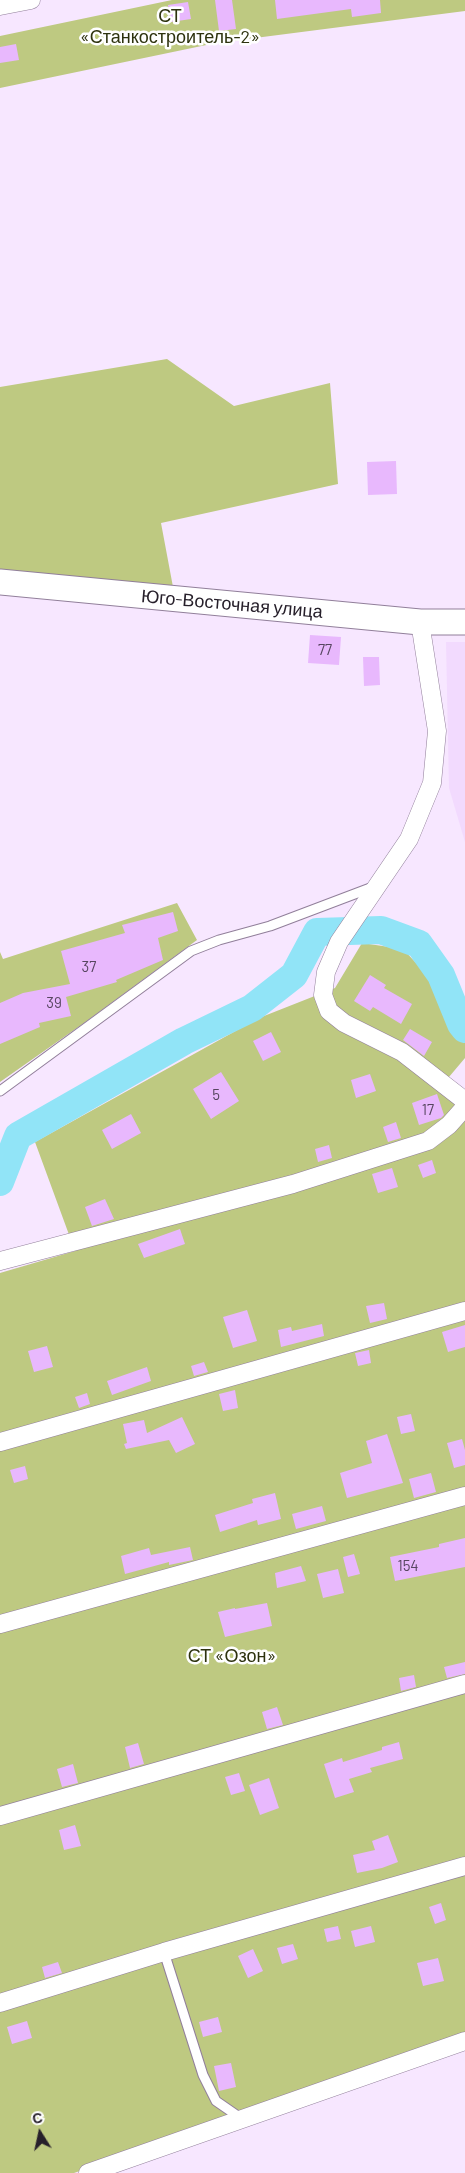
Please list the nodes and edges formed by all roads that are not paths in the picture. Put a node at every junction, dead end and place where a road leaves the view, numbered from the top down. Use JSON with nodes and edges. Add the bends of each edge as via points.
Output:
{"nodes":[{"id":1,"x":31,"y":0,"type":"edge"},
{"id":2,"x":0,"y":6,"type":"edge"},
{"id":3,"x":0,"y":582,"type":"edge"},
{"id":4,"x":420,"y":622,"type":"junction"},
{"id":5,"x":465,"y":622,"type":"edge"},
{"id":6,"x":378,"y":886,"type":"junction"},
{"id":7,"x":0,"y":1091,"type":"edge"},
{"id":8,"x":465,"y":1101,"type":"edge"},
{"id":9,"x":465,"y":1107,"type":"edge"},
{"id":10,"x":0,"y":1261,"type":"edge"},
{"id":11,"x":465,"y":1311,"type":"edge"},
{"id":12,"x":0,"y":1442,"type":"edge"},
{"id":13,"x":465,"y":1496,"type":"edge"},
{"id":14,"x":0,"y":1624,"type":"edge"},
{"id":15,"x":465,"y":1684,"type":"edge"},
{"id":16,"x":0,"y":1816,"type":"edge"},
{"id":17,"x":465,"y":1866,"type":"edge"},
{"id":18,"x":164,"y":1952,"type":"junction"},
{"id":19,"x":0,"y":2003,"type":"edge"},
{"id":20,"x":465,"y":2041,"type":"edge"},
{"id":21,"x":243,"y":2119,"type":"junction"},
{"id":22,"x":88,"y":2173,"type":"edge"}],
"edges":[{"from":1,"to":2,"type":"street"},
{"from":3,"to":4,"type":"street","name":"Юго-Восточная улица"},
{"from":4,"to":5,"type":"street","name":"Юго-Восточная улица"},
{"from":4,"to":6,"type":"street","via":[[437,731],[432,783],[409,839]]},
{"from":6,"to":7,"type":"lane","via":[[191,952]]},
{"from":6,"to":8,"type":"street","via":[[339,942],[326,972],[323,995],[329,1011],[344,1023],[402,1052]]},
{"from":9,"to":10,"type":"street","via":[[428,1141],[293,1184]]},
{"from":11,"to":12,"type":"street"},
{"from":13,"to":14,"type":"street"},
{"from":15,"to":16,"type":"street"},
{"from":17,"to":18,"type":"street"},
{"from":18,"to":19,"type":"street"},
{"from":18,"to":21,"type":"lane","via":[[203,2075],[216,2101]]},
{"from":20,"to":21,"type":"street"},
{"from":21,"to":22,"type":"street"}]}
